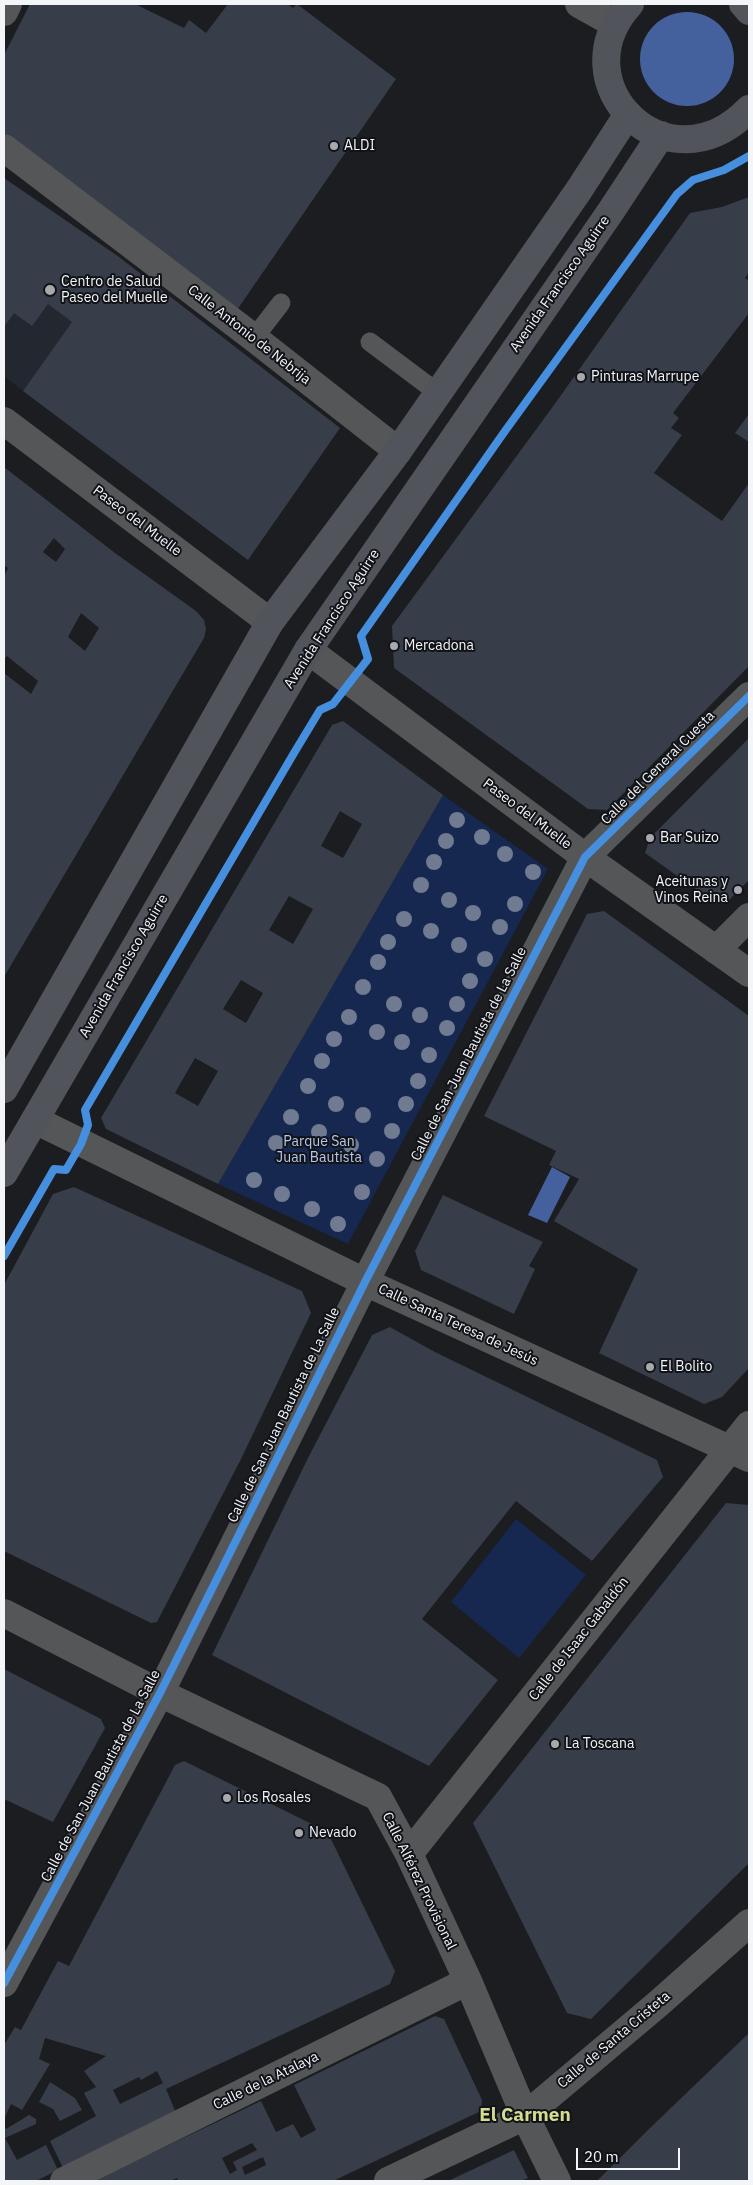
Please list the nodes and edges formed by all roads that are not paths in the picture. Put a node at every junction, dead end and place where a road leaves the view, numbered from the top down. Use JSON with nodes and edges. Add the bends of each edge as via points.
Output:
{"nodes":[{"id":1,"x":8,"y":4,"type":"edge"},
{"id":2,"x":579,"y":4,"type":"edge"},
{"id":3,"x":744,"y":4,"type":"edge"},
{"id":4,"x":749,"y":11,"type":"edge"},
{"id":5,"x":4,"y":12,"type":"edge"},
{"id":6,"x":623,"y":14,"type":"edge"},
{"id":7,"x":749,"y":109,"type":"edge"},
{"id":8,"x":628,"y":114,"type":"junction"},
{"id":9,"x":661,"y":136,"type":"junction"},
{"id":10,"x":4,"y":148,"type":"edge"},
{"id":11,"x":281,"y":303,"type":"dead end"},
{"id":12,"x":254,"y":338,"type":"junction"},
{"id":13,"x":370,"y":342,"type":"dead end"},
{"id":14,"x":438,"y":392,"type":"junction"},
{"id":15,"x":4,"y":421,"type":"edge"},
{"id":16,"x":398,"y":452,"type":"junction"},
{"id":17,"x":270,"y":622,"type":"junction"},
{"id":18,"x":308,"y":650,"type":"junction"},
{"id":19,"x":749,"y":696,"type":"edge"},
{"id":20,"x":585,"y":857,"type":"junction"},
{"id":21,"x":749,"y":917,"type":"edge"},
{"id":22,"x":716,"y":950,"type":"junction"},
{"id":23,"x":749,"y":973,"type":"edge"},
{"id":24,"x":4,"y":1089,"type":"edge"},
{"id":25,"x":35,"y":1120,"type":"junction"},
{"id":26,"x":4,"y":1174,"type":"edge"},
{"id":27,"x":365,"y":1282,"type":"junction"},
{"id":28,"x":749,"y":1425,"type":"edge"},
{"id":29,"x":739,"y":1453,"type":"edge"},
{"id":30,"x":4,"y":1613,"type":"edge"},
{"id":31,"x":160,"y":1693,"type":"junction"},
{"id":32,"x":409,"y":1854,"type":"junction"},
{"id":33,"x":749,"y":1923,"type":"edge"},
{"id":34,"x":468,"y":1981,"type":"junction"},
{"id":35,"x":4,"y":1983,"type":"edge"},
{"id":36,"x":526,"y":2116,"type":"junction"},
{"id":37,"x":64,"y":2181,"type":"edge"},
{"id":38,"x":388,"y":2181,"type":"edge"},
{"id":39,"x":556,"y":2181,"type":"edge"}],
"edges":[{"from":1,"to":5,"type":"street"},
{"from":2,"to":6,"type":"street"},
{"from":3,"to":4,"type":"main road"},
{"from":6,"to":8,"type":"main road","via":[[608,44],[608,71],[613,91]]},
{"from":7,"to":9,"type":"main road","via":[[730,126],[706,137],[687,140]]},
{"from":8,"to":9,"type":"main road"},
{"from":8,"to":14,"type":"main road"},
{"from":9,"to":18,"type":"main road","name":"Avenida Francisco Aguirre"},
{"from":10,"to":12,"type":"street","name":"Calle Antonio de Nebrija"},
{"from":11,"to":12,"type":"lane"},
{"from":12,"to":16,"type":"street","name":"Calle Antonio de Nebrija"},
{"from":13,"to":14,"type":"lane"},
{"from":14,"to":16,"type":"main road"},
{"from":15,"to":17,"type":"street","name":"Paseo del Muelle"},
{"from":16,"to":17,"type":"main road"},
{"from":17,"to":24,"type":"main road"},
{"from":18,"to":20,"type":"street","name":"Paseo del Muelle"},
{"from":18,"to":25,"type":"main road","name":"Avenida Francisco Aguirre"},
{"from":19,"to":20,"type":"street","name":"Calle del General Cuesta"},
{"from":20,"to":22,"type":"street","name":"Paseo del Muelle"},
{"from":20,"to":27,"type":"street","name":"Calle de San Juan Bautista de La Salle"},
{"from":21,"to":22,"type":"street"},
{"from":22,"to":23,"type":"street","name":"Paseo del Muelle"},
{"from":25,"to":26,"type":"main road","name":"Avenida Francisco Aguirre"},
{"from":25,"to":27,"type":"street","name":"Calle Santa Teresa de Jesús"},
{"from":27,"to":29,"type":"street","name":"Calle Santa Teresa de Jesús"},
{"from":27,"to":31,"type":"street","name":"Calle de San Juan Bautista de La Salle"},
{"from":28,"to":29,"type":"street","name":"Calle de Isaac Gabaldón"},
{"from":29,"to":32,"type":"street","name":"Calle de Isaac Gabaldón"},
{"from":30,"to":31,"type":"street","name":"Calle Alférez Provisional"},
{"from":31,"to":32,"type":"street","name":"Calle Alférez Provisional","via":[[378,1797]]},
{"from":31,"to":35,"type":"street","name":"Calle de San Juan Bautista de La Salle"},
{"from":32,"to":34,"type":"street","name":"Calle Alférez Provisional"},
{"from":33,"to":36,"type":"street","name":"Calle de Santa Cristeta"},
{"from":34,"to":36,"type":"street","name":"Calle Alférez Provisional"},
{"from":34,"to":37,"type":"street","name":"Calle de la Atalaya"},
{"from":36,"to":38,"type":"street","name":"Calle de Santa Cristeta"},
{"from":36,"to":39,"type":"street","name":"Calle Alférez Provisional"}]}
